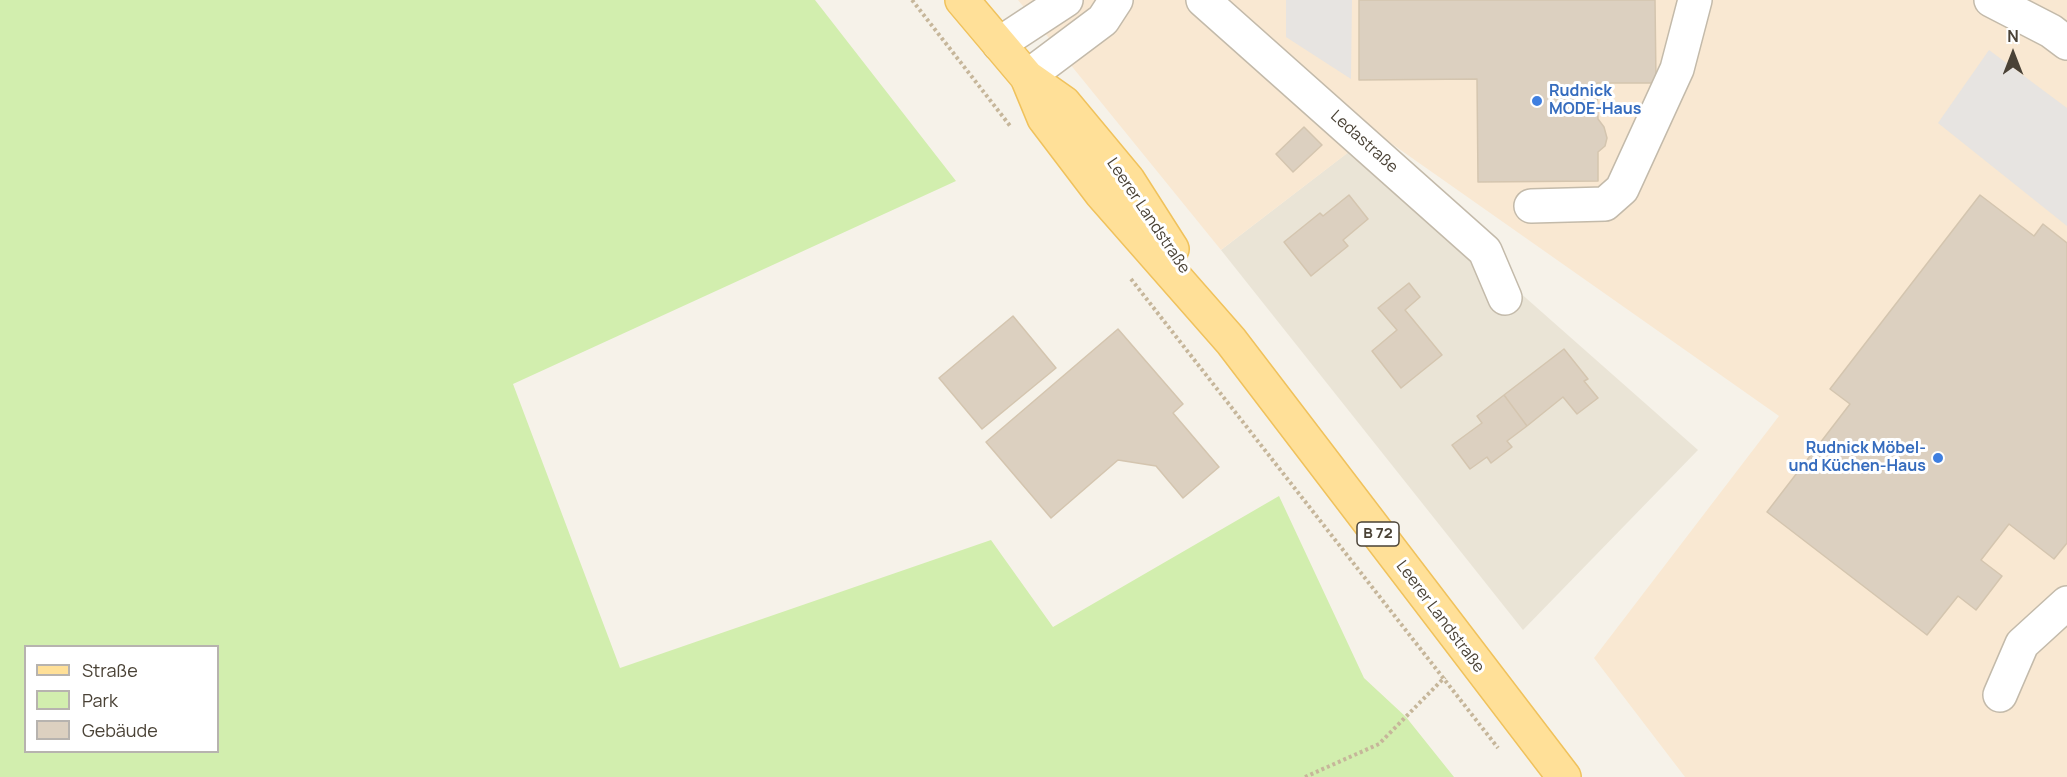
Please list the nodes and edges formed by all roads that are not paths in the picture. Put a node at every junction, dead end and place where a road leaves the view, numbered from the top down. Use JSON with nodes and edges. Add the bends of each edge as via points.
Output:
{"nodes":[{"id":1,"x":962,"y":0,"type":"edge"},
{"id":2,"x":1066,"y":0,"type":"edge"},
{"id":3,"x":1116,"y":0,"type":"edge"},
{"id":4,"x":1203,"y":0,"type":"edge"},
{"id":5,"x":1695,"y":0,"type":"edge"},
{"id":6,"x":1992,"y":0,"type":"edge"},
{"id":7,"x":2067,"y":43,"type":"edge"},
{"id":8,"x":999,"y":44,"type":"junction"},
{"id":9,"x":1027,"y":77,"type":"junction"},
{"id":10,"x":1531,"y":206,"type":"dead end"},
{"id":11,"x":1505,"y":298,"type":"dead end"},
{"id":12,"x":2067,"y":603,"type":"edge"},
{"id":13,"x":2000,"y":694,"type":"dead end"},
{"id":14,"x":1564,"y":777,"type":"edge"}],
"edges":[{"from":1,"to":8,"type":"main road","name":"Leerer Landstraße","number":"B 72"},
{"from":2,"to":8,"type":"street"},
{"from":3,"to":9,"type":"street","via":[[1103,20]]},
{"from":4,"to":11,"type":"street","name":"Ledastraße","via":[[1485,251]]},
{"from":5,"to":10,"type":"street","via":[[1677,69],[1622,189],[1605,204]]},
{"from":6,"to":7,"type":"street","via":[[2051,30]]},
{"from":8,"to":9,"type":"main road","name":"Leerer Landstraße","number":"B 72"},
{"from":9,"to":14,"type":"main road","name":"Leerer Landstraße","number":"B 72","via":[[1044,118],[1101,192],[1231,342]]},
{"from":12,"to":13,"type":"street","via":[[2022,644]]}]}
